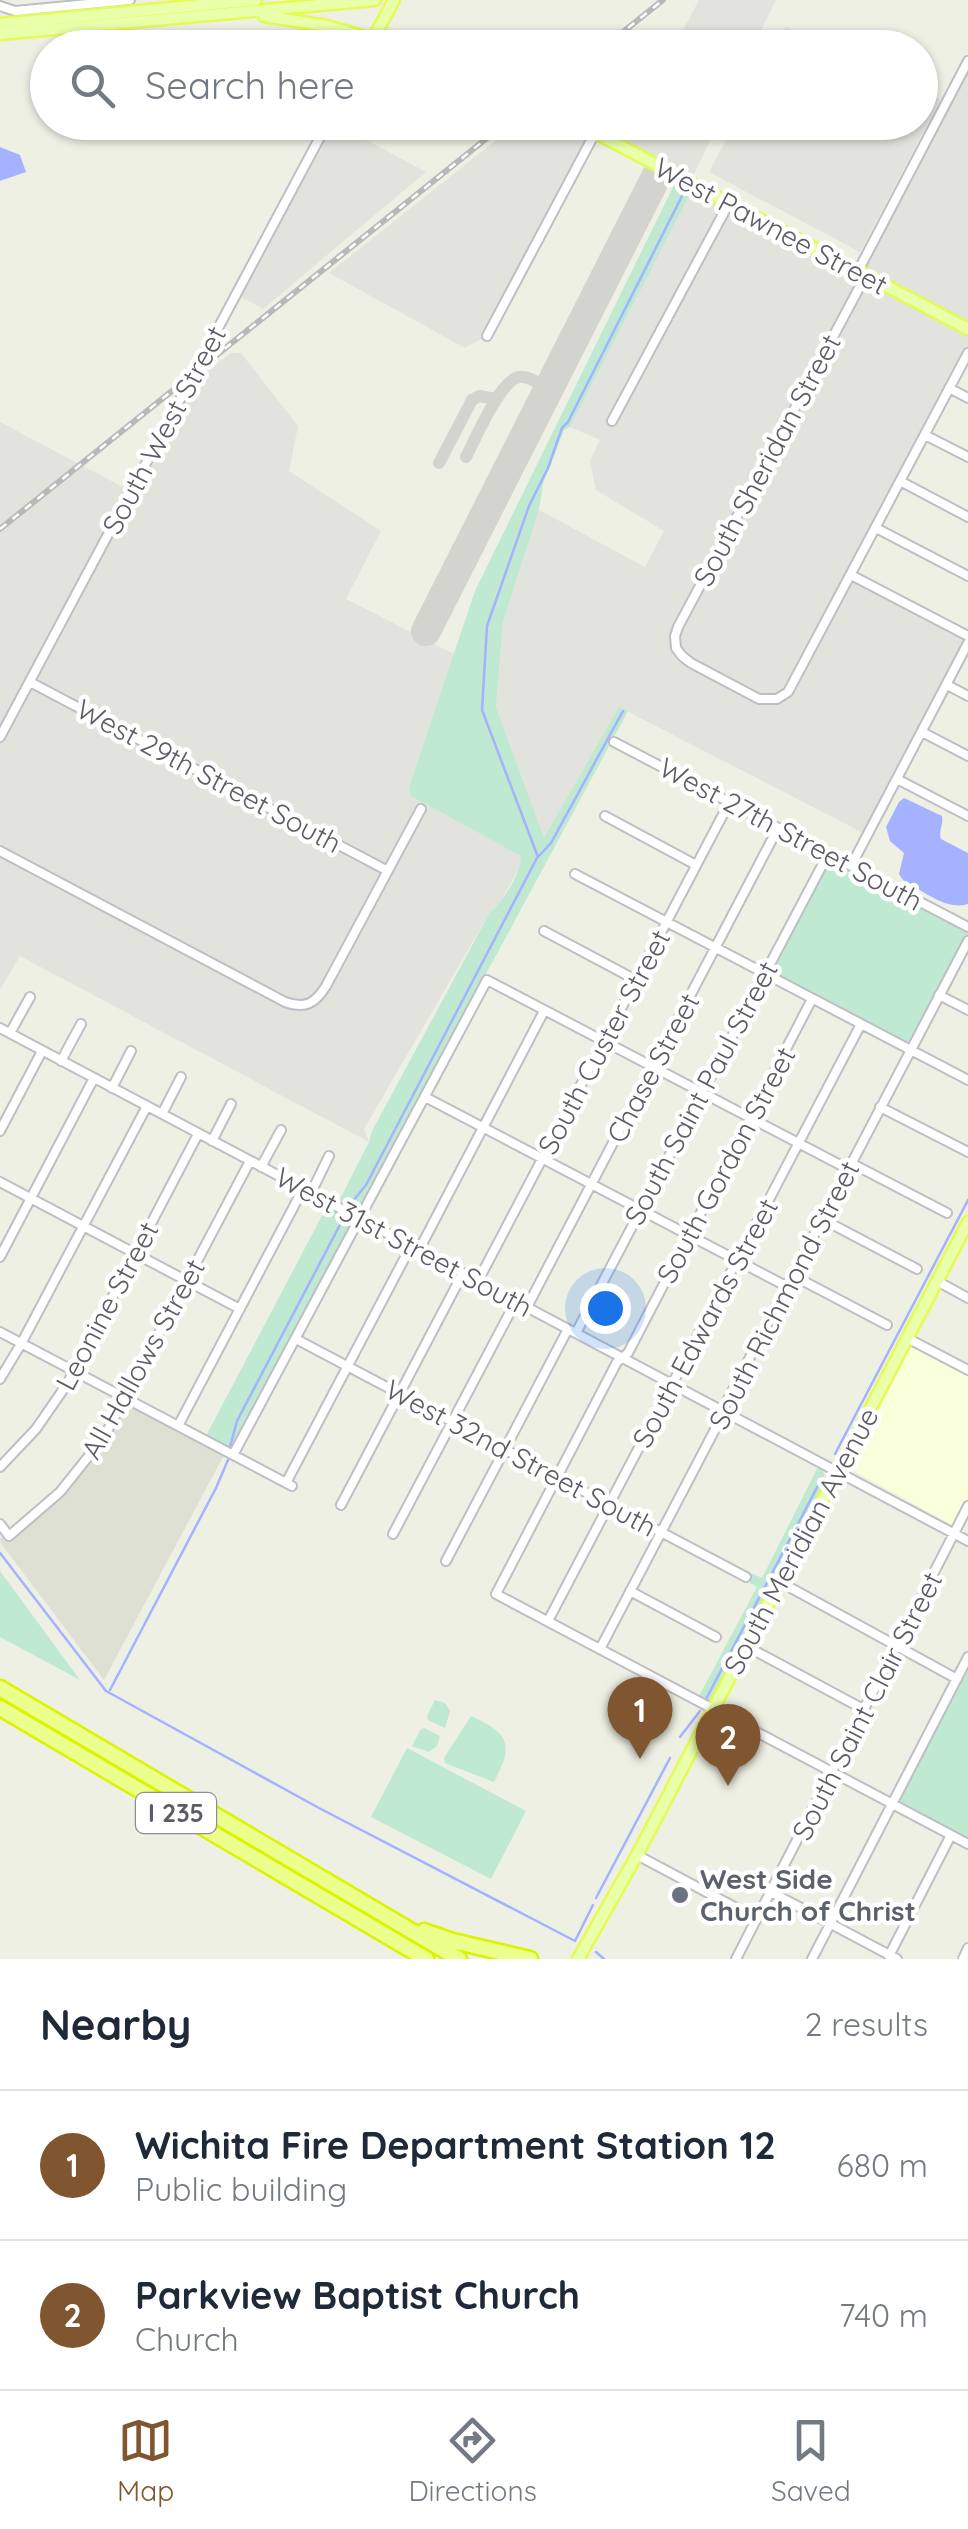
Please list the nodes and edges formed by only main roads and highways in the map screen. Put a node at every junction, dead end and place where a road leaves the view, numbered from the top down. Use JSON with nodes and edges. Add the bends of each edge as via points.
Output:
{"nodes":[{"id":1,"x":256,"y":0,"type":"edge"},
{"id":2,"x":375,"y":0,"type":"edge"},
{"id":3,"x":394,"y":0,"type":"edge"},
{"id":4,"x":228,"y":14,"type":"junction"},
{"id":5,"x":0,"y":24,"type":"edge"},
{"id":6,"x":46,"y":30,"type":"edge"},
{"id":7,"x":337,"y":30,"type":"edge"},
{"id":8,"x":378,"y":30,"type":"edge"},
{"id":9,"x":30,"y":31,"type":"edge"},
{"id":10,"x":0,"y":34,"type":"edge"},
{"id":11,"x":608,"y":140,"type":"edge"},
{"id":12,"x":968,"y":329,"type":"edge"},
{"id":13,"x":967,"y":1224,"type":"edge"},
{"id":14,"x":0,"y":1688,"type":"edge"},
{"id":15,"x":0,"y":1708,"type":"edge"},
{"id":16,"x":375,"y":1910,"type":"junction"},
{"id":17,"x":352,"y":1917,"type":"junction"},
{"id":18,"x":407,"y":1959,"type":"edge"},
{"id":19,"x":426,"y":1959,"type":"edge"},
{"id":20,"x":459,"y":1959,"type":"edge"},
{"id":21,"x":530,"y":1959,"type":"edge"},
{"id":22,"x":582,"y":1959,"type":"edge"}],
"edges":[{"from":1,"to":5,"type":"main road"},
{"from":2,"to":4,"type":"main road"},
{"from":3,"to":8,"type":"main road"},
{"from":4,"to":6,"type":"main road"},
{"from":4,"to":7,"type":"main road"},
{"from":9,"to":10,"type":"main road"},
{"from":11,"to":12,"type":"main road","name":"West Pawnee Street"},
{"from":13,"to":22,"type":"main road","name":"South Meridian Avenue"},
{"from":14,"to":16,"type":"highway","number":"I 235"},
{"from":15,"to":17,"type":"highway","number":"I 235"},
{"from":16,"to":20,"type":"highway","number":"I 235"},
{"from":16,"to":21,"type":"highway","via":[[452,1941]]},
{"from":17,"to":18,"type":"highway"},
{"from":17,"to":19,"type":"highway","number":"I 235"}]}
